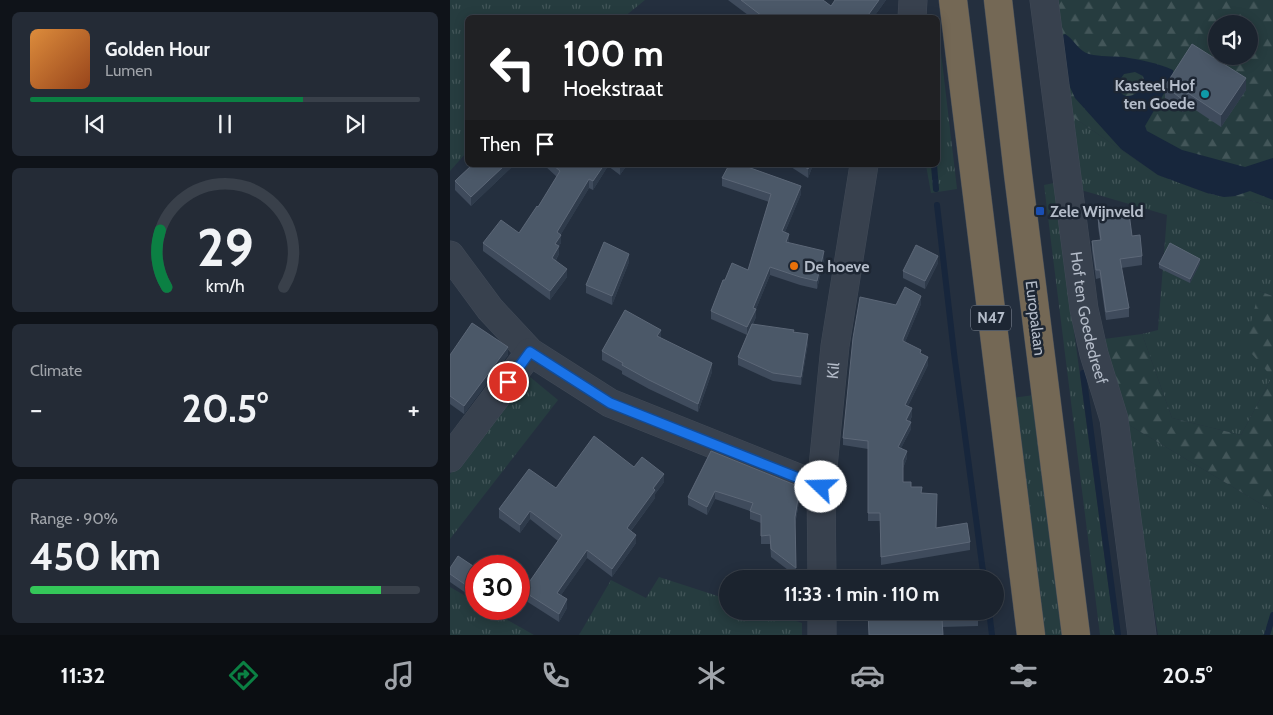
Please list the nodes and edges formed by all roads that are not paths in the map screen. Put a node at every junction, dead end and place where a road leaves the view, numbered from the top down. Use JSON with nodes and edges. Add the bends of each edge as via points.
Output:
{"nodes":[{"id":1,"x":913,"y":0,"type":"edge"},
{"id":2,"x":953,"y":0,"type":"edge"},
{"id":3,"x":998,"y":0,"type":"edge"},
{"id":4,"x":1044,"y":0,"type":"edge"},
{"id":5,"x":912,"y":15,"type":"edge"},
{"id":6,"x":864,"y":167,"type":"edge"},
{"id":7,"x":450,"y":255,"type":"edge"},
{"id":8,"x":530,"y":352,"type":"junction"},
{"id":9,"x":450,"y":458,"type":"edge"},
{"id":10,"x":821,"y":487,"type":"junction"},
{"id":11,"x":822,"y":570,"type":"edge"},
{"id":12,"x":822,"y":620,"type":"edge"},
{"id":13,"x":822,"y":635,"type":"edge"},
{"id":14,"x":1031,"y":635,"type":"edge"},
{"id":15,"x":1076,"y":635,"type":"edge"},
{"id":16,"x":1142,"y":635,"type":"edge"}],
"edges":[{"from":1,"to":5,"type":"street"},
{"from":2,"to":14,"type":"highway","number":"N47"},
{"from":3,"to":15,"type":"highway","name":"Europalaan","number":"N47"},
{"from":4,"to":16,"type":"street","name":"Hof ten Goededreef","via":[[1084,309],[1114,419]]},
{"from":6,"to":10,"type":"street","name":"Kil","via":[[836,332]]},
{"from":7,"to":8,"type":"street","via":[[490,308]]},
{"from":8,"to":9,"type":"street"},
{"from":8,"to":10,"type":"street","via":[[610,403]]},
{"from":10,"to":11,"type":"street","name":"Kil"},
{"from":12,"to":13,"type":"street"}]}
